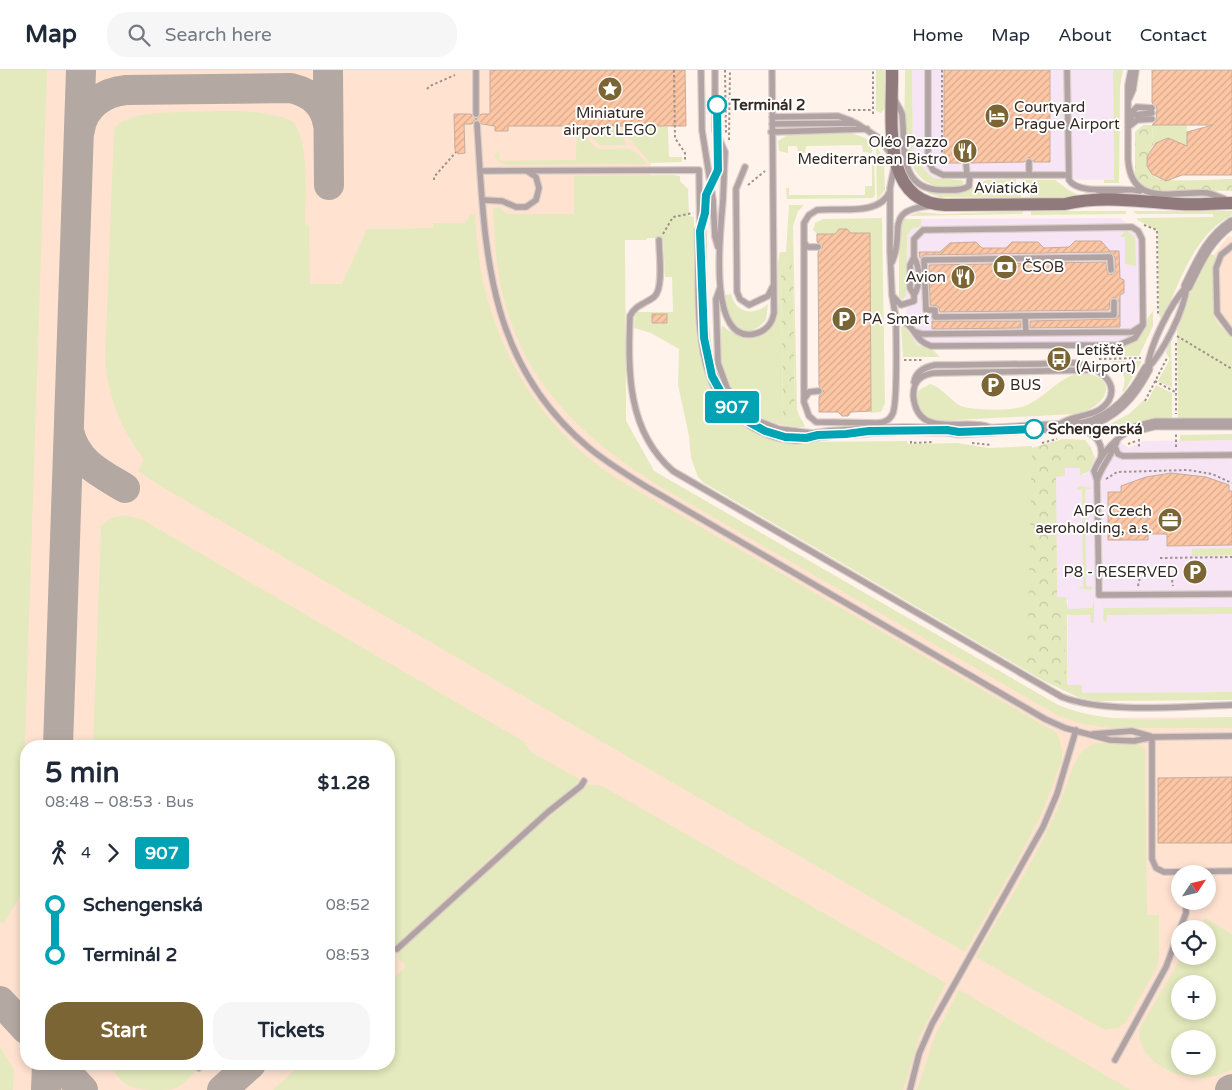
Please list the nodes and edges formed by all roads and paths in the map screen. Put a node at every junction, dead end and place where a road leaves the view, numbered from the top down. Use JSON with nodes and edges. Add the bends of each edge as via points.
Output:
{"nodes":[{"id":1,"x":476,"y":70,"type":"edge"},
{"id":2,"x":674,"y":70,"type":"edge"},
{"id":3,"x":701,"y":70,"type":"edge"},
{"id":4,"x":715,"y":70,"type":"edge"},
{"id":5,"x":725,"y":70,"type":"edge"},
{"id":6,"x":730,"y":70,"type":"edge"},
{"id":7,"x":772,"y":70,"type":"edge"},
{"id":8,"x":873,"y":70,"type":"edge"},
{"id":9,"x":928,"y":70,"type":"edge"},
{"id":10,"x":942,"y":70,"type":"edge"},
{"id":11,"x":1068,"y":70,"type":"edge"},
{"id":12,"x":1131,"y":70,"type":"edge"},
{"id":13,"x":1136,"y":70,"type":"edge"},
{"id":14,"x":1142,"y":70,"type":"edge"},
{"id":15,"x":893,"y":73,"type":"edge"},
{"id":16,"x":455,"y":75,"type":"dead end"},
{"id":17,"x":1134,"y":83,"type":"junction"},
{"id":18,"x":427,"y":89,"type":"dead end"},
{"id":19,"x":892,"y":96,"type":"junction"},
{"id":20,"x":1128,"y":101,"type":"junction"},
{"id":21,"x":701,"y":112,"type":"junction"},
{"id":22,"x":715,"y":112,"type":"junction"},
{"id":23,"x":873,"y":114,"type":"dead end"},
{"id":24,"x":772,"y":117,"type":"junction"},
{"id":25,"x":1128,"y":122,"type":"junction"},
{"id":26,"x":856,"y":123,"type":"junction"},
{"id":27,"x":772,"y":124,"type":"junction"},
{"id":28,"x":868,"y":129,"type":"junction"},
{"id":29,"x":772,"y":132,"type":"junction"},
{"id":30,"x":726,"y":139,"type":"dead end"},
{"id":31,"x":729,"y":147,"type":"dead end"},
{"id":32,"x":456,"y":152,"type":"dead end"},
{"id":33,"x":685,"y":161,"type":"dead end"},
{"id":34,"x":1029,"y":162,"type":"dead end"},
{"id":35,"x":942,"y":163,"type":"dead end"},
{"id":36,"x":966,"y":163,"type":"dead end"},
{"id":37,"x":895,"y":164,"type":"junction"},
{"id":38,"x":745,"y":167,"type":"dead end"},
{"id":39,"x":524,"y":170,"type":"junction"},
{"id":40,"x":480,"y":171,"type":"junction"},
{"id":41,"x":765,"y":171,"type":"dead end"},
{"id":42,"x":1029,"y":174,"type":"junction"},
{"id":43,"x":968,"y":175,"type":"junction"},
{"id":44,"x":1068,"y":176,"type":"junction"},
{"id":45,"x":434,"y":180,"type":"dead end"},
{"id":46,"x":1018,"y":180,"type":"dead end"},
{"id":47,"x":742,"y":189,"type":"dead end"},
{"id":48,"x":890,"y":191,"type":"junction"},
{"id":49,"x":1145,"y":192,"type":"junction"},
{"id":50,"x":706,"y":195,"type":"dead end"},
{"id":51,"x":1027,"y":198,"type":"dead end"},
{"id":52,"x":482,"y":200,"type":"junction"},
{"id":53,"x":1232,"y":202,"type":"edge"},
{"id":54,"x":938,"y":205,"type":"junction"},
{"id":55,"x":693,"y":213,"type":"dead end"},
{"id":56,"x":1232,"y":223,"type":"edge"},
{"id":57,"x":700,"y":231,"type":"junction"},
{"id":58,"x":659,"y":240,"type":"joint"},
{"id":59,"x":804,"y":240,"type":"junction"},
{"id":60,"x":1232,"y":246,"type":"edge"},
{"id":61,"x":818,"y":247,"type":"dead end"},
{"id":62,"x":719,"y":250,"type":"junction"},
{"id":63,"x":892,"y":262,"type":"junction"},
{"id":64,"x":1112,"y":270,"type":"dead end"},
{"id":65,"x":774,"y":284,"type":"junction"},
{"id":66,"x":1187,"y":286,"type":"joint"},
{"id":67,"x":720,"y":288,"type":"junction"},
{"id":68,"x":892,"y":295,"type":"junction"},
{"id":69,"x":1114,"y":302,"type":"dead end"},
{"id":70,"x":1025,"y":316,"type":"junction"},
{"id":71,"x":896,"y":319,"type":"junction"},
{"id":72,"x":1143,"y":322,"type":"junction"},
{"id":73,"x":912,"y":328,"type":"junction"},
{"id":74,"x":1026,"y":333,"type":"junction"},
{"id":75,"x":1232,"y":333,"type":"edge"},
{"id":76,"x":1176,"y":334,"type":"dead end"},
{"id":77,"x":1167,"y":358,"type":"dead end"},
{"id":78,"x":1098,"y":359,"type":"dead end"},
{"id":79,"x":1144,"y":364,"type":"junction"},
{"id":80,"x":1232,"y":369,"type":"edge"},
{"id":81,"x":1155,"y":382,"type":"junction"},
{"id":82,"x":819,"y":391,"type":"dead end"},
{"id":83,"x":1176,"y":392,"type":"dead end"},
{"id":84,"x":805,"y":398,"type":"junction"},
{"id":85,"x":1146,"y":400,"type":"dead end"},
{"id":86,"x":1232,"y":424,"type":"edge"},
{"id":87,"x":1083,"y":430,"type":"junction"},
{"id":88,"x":1176,"y":430,"type":"dead end"},
{"id":89,"x":998,"y":431,"type":"junction"},
{"id":90,"x":1060,"y":432,"type":"junction"},
{"id":91,"x":1137,"y":434,"type":"junction"},
{"id":92,"x":818,"y":435,"type":"junction"},
{"id":93,"x":1042,"y":443,"type":"dead end"},
{"id":94,"x":1116,"y":444,"type":"junction"},
{"id":95,"x":1139,"y":450,"type":"dead end"},
{"id":96,"x":1176,"y":450,"type":"dead end"},
{"id":97,"x":1232,"y":455,"type":"edge"},
{"id":98,"x":1101,"y":458,"type":"junction"},
{"id":99,"x":1105,"y":480,"type":"dead end"},
{"id":100,"x":1098,"y":481,"type":"junction"},
{"id":101,"x":1232,"y":483,"type":"edge"},
{"id":102,"x":1232,"y":557,"type":"edge"},
{"id":103,"x":1160,"y":558,"type":"dead end"},
{"id":104,"x":1140,"y":577,"type":"dead end"},
{"id":105,"x":1134,"y":588,"type":"dead end"},
{"id":106,"x":1232,"y":594,"type":"edge"},
{"id":107,"x":1232,"y":705,"type":"edge"},
{"id":108,"x":1076,"y":730,"type":"junction"},
{"id":109,"x":1091,"y":734,"type":"junction"},
{"id":110,"x":1152,"y":736,"type":"junction"},
{"id":111,"x":1232,"y":736,"type":"edge"},
{"id":112,"x":584,"y":781,"type":"dead end"},
{"id":113,"x":1232,"y":871,"type":"edge"},
{"id":114,"x":1171,"y":872,"type":"edge"},
{"id":115,"x":1216,"y":872,"type":"edge"},
{"id":116,"x":396,"y":949,"type":"dead end"},
{"id":117,"x":1171,"y":953,"type":"edge"},
{"id":118,"x":1116,"y":1060,"type":"dead end"},
{"id":119,"x":910,"y":1090,"type":"edge"}],
"edges":[{"from":1,"to":40,"type":"lane"},
{"from":2,"to":33,"type":"path","via":[[676,138],[685,153]]},
{"from":3,"to":21,"type":"lane","bridge":true},
{"from":4,"to":22,"type":"lane","bridge":true},
{"from":5,"to":30,"type":"path"},
{"from":6,"to":31,"type":"path"},
{"from":7,"to":24,"type":"lane"},
{"from":8,"to":23,"type":"path"},
{"from":9,"to":43,"type":"lane","via":[[930,166],[938,174]]},
{"from":10,"to":35,"type":"path"},
{"from":11,"to":44,"type":"lane"},
{"from":12,"to":20,"type":"lane"},
{"from":13,"to":17,"type":"lane"},
{"from":14,"to":17,"type":"lane"},
{"from":15,"to":19,"type":"main road","name":"Aviatická"},
{"from":16,"to":18,"type":"path"},
{"from":17,"to":20,"type":"lane"},
{"from":19,"to":37,"type":"main road","name":"Aviatická"},
{"from":19,"to":43,"type":"lane","via":[[902,113],[904,159],[914,177],[930,189],[963,189],[969,186]]},
{"from":20,"to":25,"type":"lane"},
{"from":21,"to":22,"type":"lane","bridge":true},
{"from":21,"to":62,"type":"lane","bridge":true},
{"from":22,"to":62,"type":"lane","bridge":true,"via":[[715,130],[725,152]]},
{"from":24,"to":26,"type":"lane","via":[[838,116]]},
{"from":24,"to":27,"type":"lane"},
{"from":25,"to":25,"type":"lane","via":[[1137,107],[1152,113],[1137,120]]},
{"from":25,"to":49,"type":"lane","via":[[1130,175],[1138,188]]},
{"from":26,"to":27,"type":"lane"},
{"from":26,"to":28,"type":"lane"},
{"from":27,"to":29,"type":"lane"},
{"from":28,"to":29,"type":"lane"},
{"from":28,"to":37,"type":"lane","via":[[886,146]]},
{"from":29,"to":65,"type":"lane"},
{"from":32,"to":45,"type":"path"},
{"from":34,"to":42,"type":"lane"},
{"from":36,"to":43,"type":"lane"},
{"from":37,"to":48,"type":"lane"},
{"from":37,"to":54,"type":"main road","name":"Aviatická","via":[[911,192],[926,202]]},
{"from":38,"to":65,"type":"lane","via":[[736,189],[737,292],[740,299],[749,305],[768,296]]},
{"from":39,"to":40,"type":"lane"},
{"from":39,"to":52,"type":"lane","via":[[538,182],[538,195],[532,203],[522,208],[502,201]]},
{"from":39,"to":57,"type":"lane","via":[[699,170]]},
{"from":40,"to":52,"type":"lane"},
{"from":41,"to":47,"type":"path"},
{"from":42,"to":43,"type":"lane"},
{"from":42,"to":44,"type":"lane"},
{"from":44,"to":49,"type":"lane","via":[[1077,188]]},
{"from":46,"to":51,"type":"path"},
{"from":48,"to":59,"type":"lane","via":[[872,207],[812,212],[804,223]]},
{"from":48,"to":63,"type":"lane"},
{"from":49,"to":53,"type":"lane","via":[[1209,193]]},
{"from":50,"to":57,"type":"lane"},
{"from":52,"to":108,"type":"lane","via":[[491,280],[509,339],[540,394],[588,447],[650,490],[1022,706],[1045,719]]},
{"from":53,"to":54,"type":"main road","name":"Aviatická","via":[[1182,204],[1081,200],[1065,204]]},
{"from":54,"to":63,"type":"lane","via":[[913,208],[901,214],[897,227],[897,251]]},
{"from":55,"to":58,"type":"path","via":[[673,217]]},
{"from":56,"to":66,"type":"street","via":[[1206,249]]},
{"from":57,"to":92,"type":"street","via":[[704,338],[717,387],[740,414],[765,431],[785,437]]},
{"from":58,"to":107,"type":"lane","via":[[660,288],[630,316],[631,392],[635,415],[647,440],[673,471],[1062,697],[1077,703],[1102,706]]},
{"from":59,"to":61,"type":"lane","via":[[807,247]]},
{"from":59,"to":84,"type":"lane"},
{"from":60,"to":75,"type":"lane","via":[[1221,255],[1216,268],[1217,313]]},
{"from":62,"to":67,"type":"lane"},
{"from":63,"to":68,"type":"lane"},
{"from":64,"to":70,"type":"lane","via":[[1110,257],[924,260],[926,310],[935,310],[935,317]]},
{"from":65,"to":67,"type":"lane","via":[[772,322],[760,332],[750,335],[738,332],[730,325],[724,314]]},
{"from":66,"to":79,"type":"lane","via":[[1178,295]]},
{"from":67,"to":92,"type":"lane","via":[[716,299],[718,363],[732,397],[746,412],[770,426]]},
{"from":68,"to":71,"type":"lane"},
{"from":68,"to":72,"type":"lane","via":[[901,305],[912,303],[910,265],[916,237],[926,229],[1135,228],[1142,239]]},
{"from":69,"to":70,"type":"lane","via":[[1114,315]]},
{"from":70,"to":74,"type":"lane"},
{"from":71,"to":73,"type":"lane","via":[[907,322]]},
{"from":71,"to":84,"type":"lane","via":[[895,403],[888,420],[877,423],[816,422],[807,412]]},
{"from":72,"to":73,"type":"lane","via":[[1137,335],[1118,345],[930,346],[920,340]]},
{"from":72,"to":74,"type":"lane","via":[[1132,332]]},
{"from":73,"to":74,"type":"lane","via":[[922,334]]},
{"from":76,"to":80,"type":"path"},
{"from":77,"to":81,"type":"path"},
{"from":78,"to":79,"type":"path"},
{"from":79,"to":90,"type":"street","via":[[1132,395],[1110,414]]},
{"from":81,"to":83,"type":"path"},
{"from":81,"to":85,"type":"path"},
{"from":82,"to":84,"type":"lane","via":[[809,392]]},
{"from":86,"to":91,"type":"street","via":[[1155,424]]},
{"from":87,"to":90,"type":"lane"},
{"from":87,"to":91,"type":"lane"},
{"from":87,"to":98,"type":"lane","via":[[1094,435],[1102,450]]},
{"from":88,"to":96,"type":"path"},
{"from":89,"to":90,"type":"street"},
{"from":89,"to":90,"type":"lane","via":[[978,423],[936,424],[927,421],[916,408],[914,387],[920,378],[934,373],[1094,370],[1108,380],[1111,388],[1109,400],[1096,412],[1066,419]]},
{"from":89,"to":92,"type":"street","via":[[894,430]]},
{"from":90,"to":93,"type":"path"},
{"from":91,"to":94,"type":"lane"},
{"from":91,"to":95,"type":"path"},
{"from":94,"to":97,"type":"lane","via":[[1118,454],[1122,456]]},
{"from":94,"to":98,"type":"lane"},
{"from":94,"to":100,"type":"lane"},
{"from":98,"to":100,"type":"lane","via":[[1094,471]]},
{"from":99,"to":101,"type":"path","via":[[1117,472],[1188,470],[1212,474]]},
{"from":100,"to":106,"type":"lane","via":[[1099,595]]},
{"from":102,"to":103,"type":"path"},
{"from":104,"to":105,"type":"path","via":[[1139,585]]},
{"from":108,"to":109,"type":"lane"},
{"from":108,"to":119,"type":"lane","via":[[1049,814],[932,1024],[919,1054]]},
{"from":109,"to":110,"type":"lane","via":[[1132,732]]},
{"from":109,"to":110,"type":"lane","via":[[1110,740],[1134,741]]},
{"from":110,"to":111,"type":"lane"},
{"from":110,"to":114,"type":"lane","via":[[1153,862],[1161,872]]},
{"from":112,"to":116,"type":"lane"},
{"from":113,"to":115,"type":"lane"},
{"from":117,"to":118,"type":"lane"}]}
